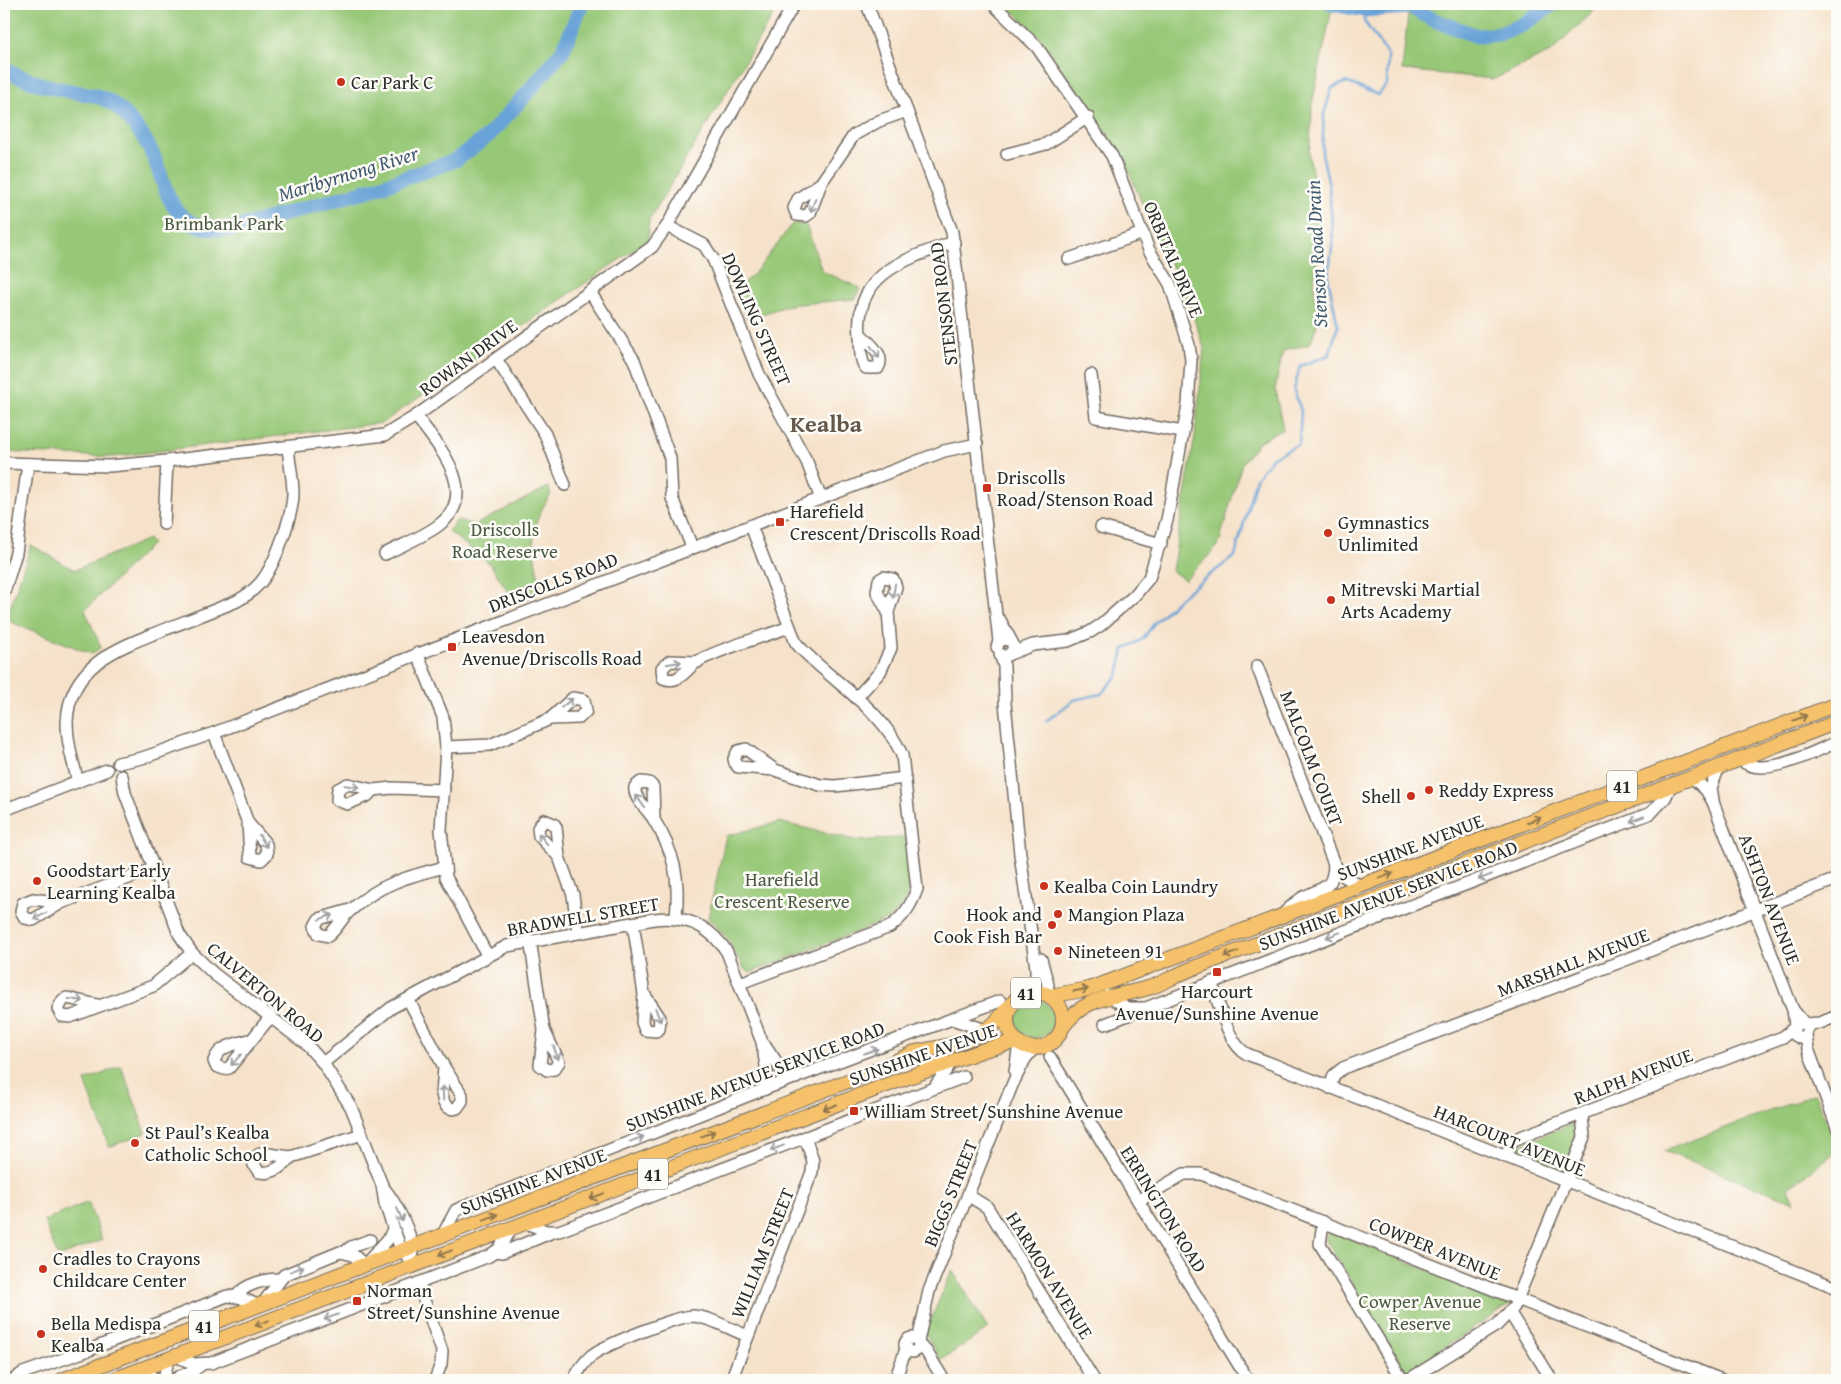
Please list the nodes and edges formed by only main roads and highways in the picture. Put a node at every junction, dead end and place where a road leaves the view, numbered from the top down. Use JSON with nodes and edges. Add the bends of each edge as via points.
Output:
{"nodes":[{"id":1,"x":1837,"y":704,"type":"edge"},
{"id":2,"x":1837,"y":722,"type":"edge"},
{"id":3,"x":1790,"y":741,"type":"junction"},
{"id":4,"x":1690,"y":760,"type":"junction"},
{"id":5,"x":1560,"y":829,"type":"junction"},
{"id":6,"x":1474,"y":843,"type":"junction"},
{"id":7,"x":1360,"y":886,"type":"junction"},
{"id":8,"x":1348,"y":909,"type":"junction"},
{"id":9,"x":1043,"y":994,"type":"junction"},
{"id":10,"x":1005,"y":1004,"type":"junction"},
{"id":11,"x":1062,"y":1028,"type":"junction"},
{"id":12,"x":1018,"y":1042,"type":"junction"},
{"id":13,"x":62,"y":1380,"type":"edge"},
{"id":14,"x":113,"y":1380,"type":"edge"}],
"edges":[{"from":4,"to":1,"type":"main road","name":"SUNSHINE AVENUE","number":"41","one_way":true},
{"from":2,"to":3,"type":"main road","name":"SUNSHINE AVENUE","number":"41"},
{"from":3,"to":4,"type":"main road","via":[[1783,736],[1774,736]]},
{"from":3,"to":5,"type":"main road","name":"SUNSHINE AVENUE","number":"41"},
{"from":6,"to":4,"type":"main road","name":"SUNSHINE AVENUE","number":"41","one_way":true},
{"from":5,"to":6,"type":"main road","via":[[1516,838],[1486,849],[1478,848]]},
{"from":5,"to":8,"type":"main road","name":"SUNSHINE AVENUE","number":"41"},
{"from":7,"to":6,"type":"main road","name":"SUNSHINE AVENUE","number":"41","one_way":true},
{"from":7,"to":8,"type":"main road"},
{"from":9,"to":7,"type":"main road","name":"SUNSHINE AVENUE","number":"41","one_way":true,"via":[[1098,986]]},
{"from":8,"to":11,"type":"main road","name":"SUNSHINE AVENUE","number":"41","one_way":true,"via":[[1153,986],[1108,996],[1080,1009]]},
{"from":9,"to":10,"type":"main road","number":"41","via":[[1022,994]]},
{"from":9,"to":11,"type":"main road","number":"41","via":[[1056,1001],[1062,1013]]},
{"from":10,"to":12,"type":"main road","number":"41","via":[[1007,1025]]},
{"from":13,"to":10,"type":"main road","name":"SUNSHINE AVENUE","number":"41","one_way":true,"via":[[882,1068],[916,1052],[959,1043],[986,1030]]},
{"from":11,"to":12,"type":"main road","number":"41","via":[[1049,1044],[1034,1048]]},
{"from":12,"to":14,"type":"main road","name":"SUNSHINE AVENUE","number":"41","one_way":true,"via":[[953,1060]]}]}
